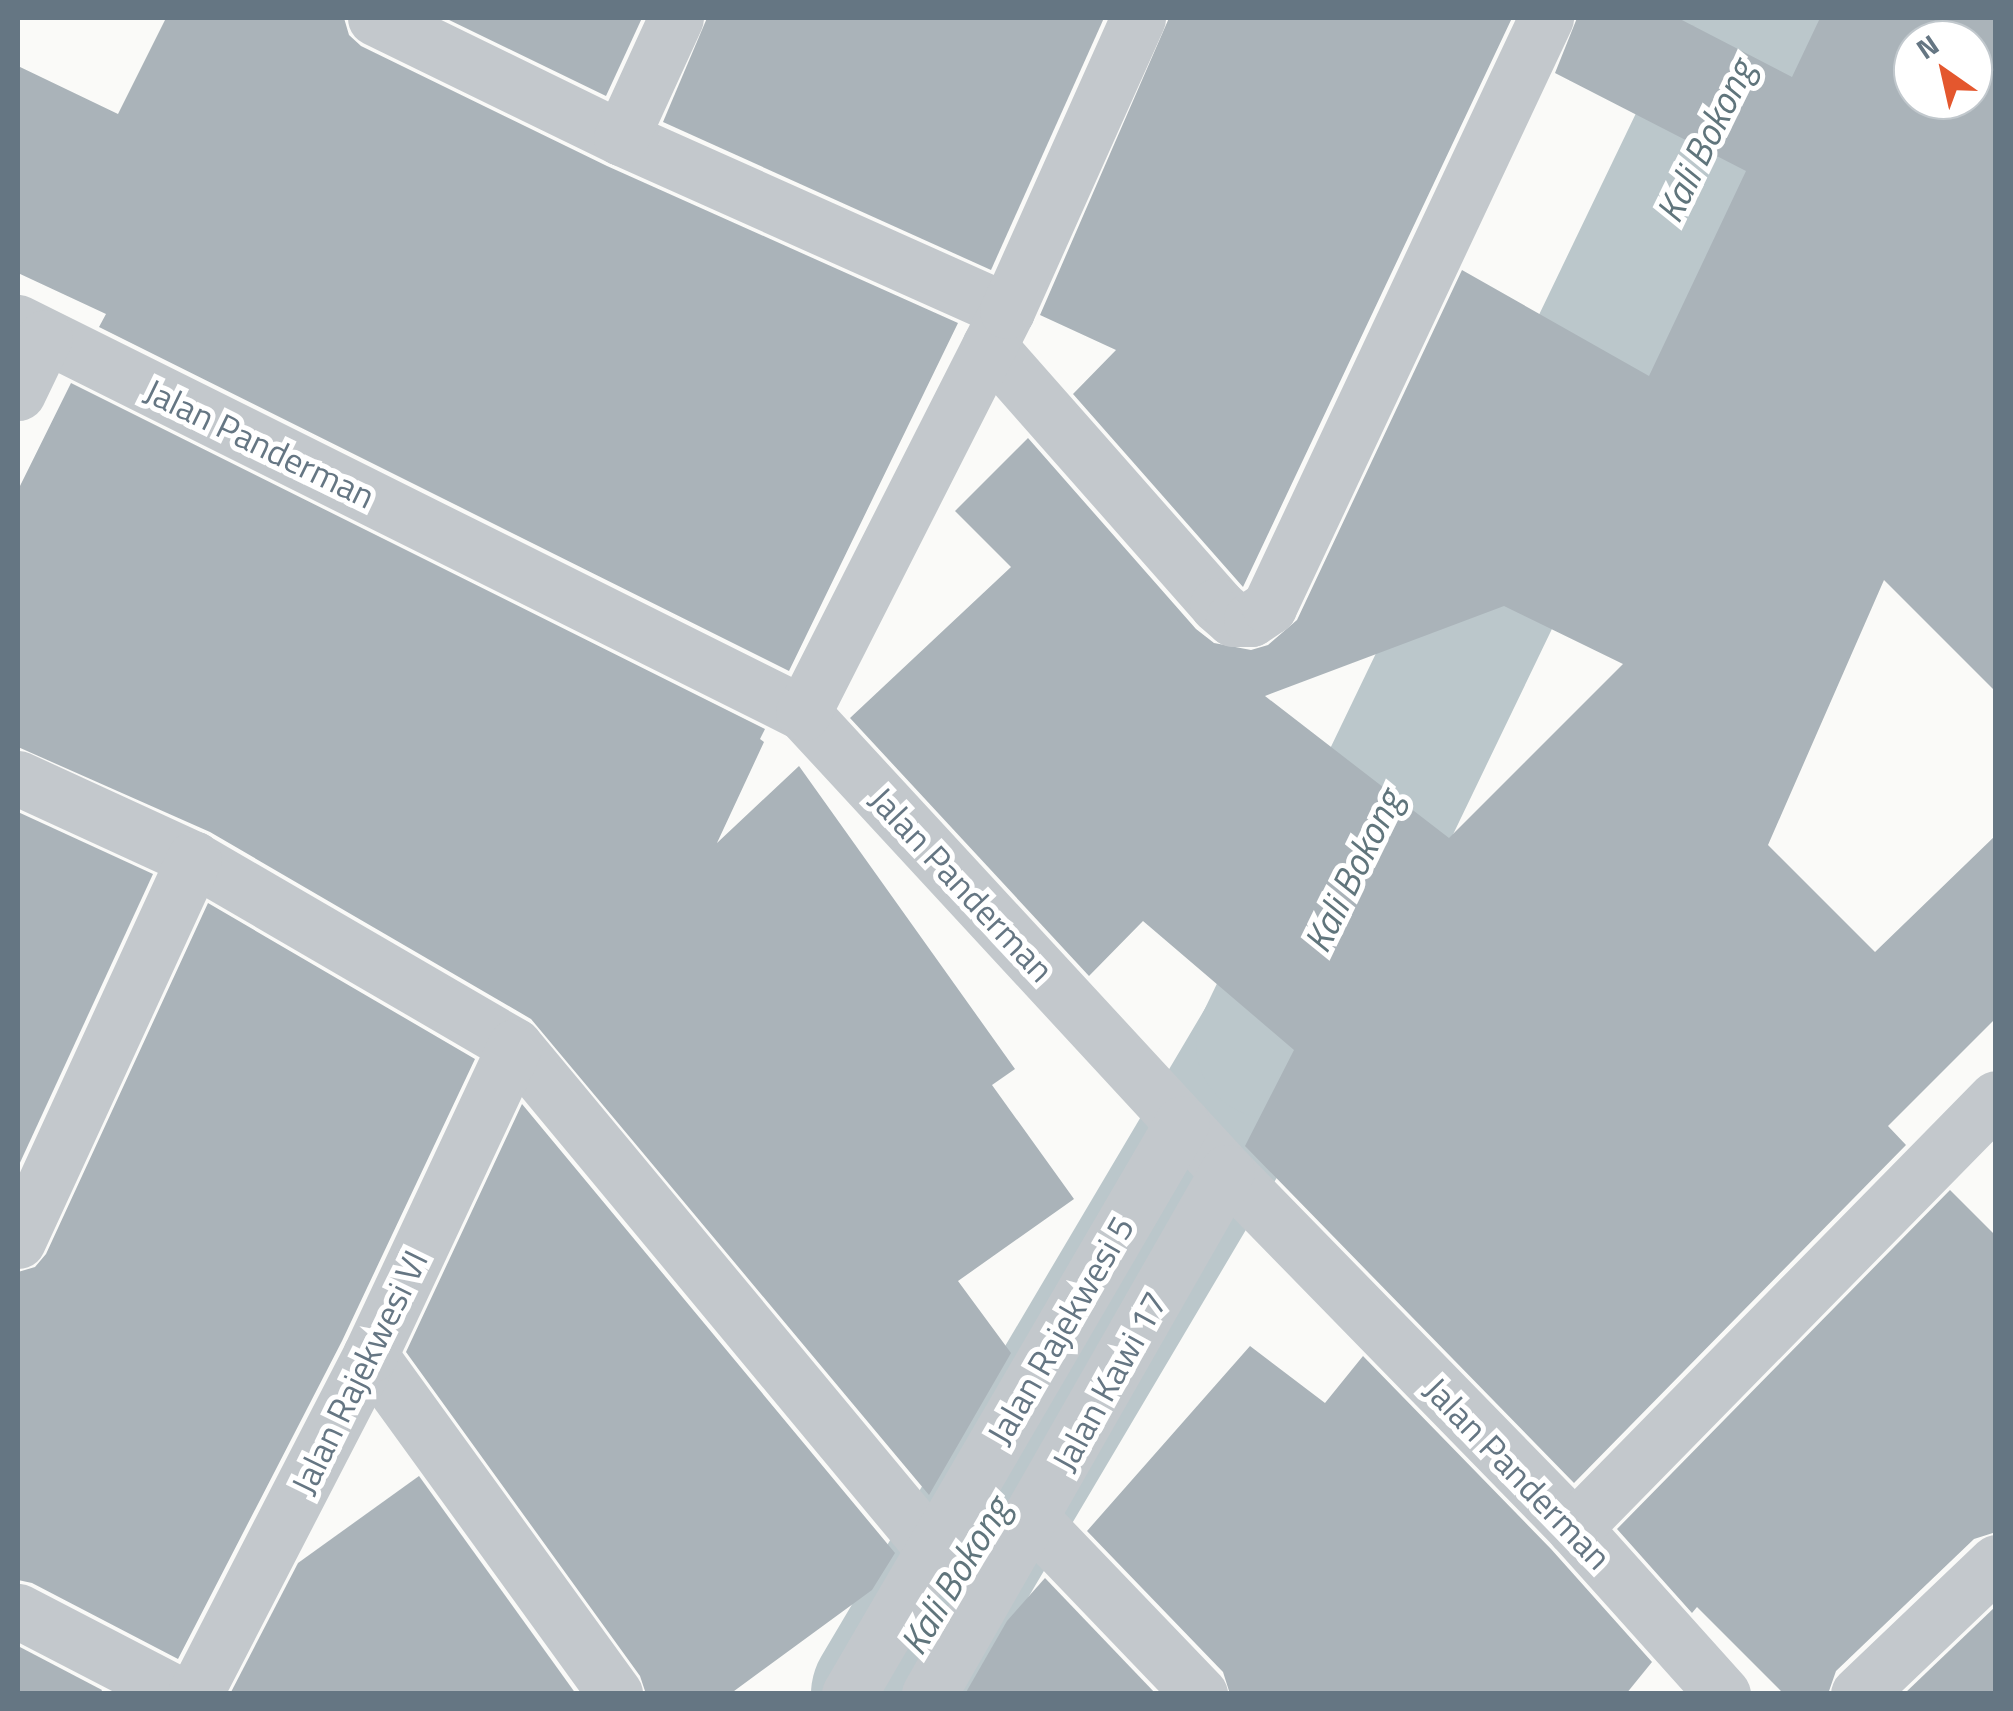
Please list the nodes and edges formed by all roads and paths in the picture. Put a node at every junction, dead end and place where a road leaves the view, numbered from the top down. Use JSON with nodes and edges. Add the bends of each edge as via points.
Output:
{"nodes":[{"id":1,"x":375,"y":18,"type":"edge"},
{"id":2,"x":676,"y":18,"type":"edge"},
{"id":3,"x":1138,"y":18,"type":"edge"},
{"id":4,"x":1546,"y":18,"type":"edge"},
{"id":5,"x":622,"y":138,"type":"junction"},
{"id":6,"x":998,"y":328,"type":"junction"},
{"id":7,"x":31,"y":330,"type":"edge"},
{"id":8,"x":18,"y":393,"type":"edge"},
{"id":9,"x":803,"y":713,"type":"junction"},
{"id":10,"x":18,"y":778,"type":"edge"},
{"id":11,"x":194,"y":859,"type":"junction"},
{"id":12,"x":515,"y":1046,"type":"junction"},
{"id":13,"x":1996,"y":1098,"type":"edge"},
{"id":14,"x":1204,"y":1147,"type":"junction"},
{"id":15,"x":18,"y":1241,"type":"edge"},
{"id":16,"x":370,"y":1355,"type":"junction"},
{"id":17,"x":1032,"y":1518,"type":"junction"},
{"id":18,"x":1574,"y":1528,"type":"junction"},
{"id":19,"x":932,"y":1548,"type":"junction"},
{"id":20,"x":1996,"y":1562,"type":"edge"},
{"id":21,"x":18,"y":1610,"type":"edge"},
{"id":22,"x":178,"y":1694,"type":"edge"},
{"id":23,"x":195,"y":1694,"type":"edge"},
{"id":24,"x":615,"y":1694,"type":"edge"},
{"id":25,"x":848,"y":1694,"type":"edge"},
{"id":26,"x":929,"y":1694,"type":"edge"},
{"id":27,"x":1200,"y":1694,"type":"edge"},
{"id":28,"x":1722,"y":1694,"type":"edge"},
{"id":29,"x":1858,"y":1694,"type":"edge"}],
"edges":[{"from":1,"to":5,"type":"street"},
{"from":2,"to":5,"type":"street"},
{"from":3,"to":6,"type":"street"},
{"from":4,"to":6,"type":"street","via":[[1269,607],[1251,619],[1233,619],[1217,605]]},
{"from":5,"to":6,"type":"street"},
{"from":6,"to":9,"type":"street"},
{"from":7,"to":8,"type":"street"},
{"from":7,"to":9,"type":"street","name":"Jalan Panderman"},
{"from":9,"to":14,"type":"street","name":"Jalan Panderman"},
{"from":10,"to":11,"type":"street"},
{"from":11,"to":12,"type":"street"},
{"from":11,"to":15,"type":"street"},
{"from":12,"to":16,"type":"street","name":"Jalan Rajekwesi VI"},
{"from":12,"to":19,"type":"street"},
{"from":13,"to":18,"type":"street"},
{"from":14,"to":17,"type":"street","name":"Jalan Kawi 17"},
{"from":14,"to":18,"type":"street","name":"Jalan Panderman"},
{"from":14,"to":19,"type":"street","name":"Jalan Rajekwesi 5"},
{"from":16,"to":23,"type":"street","name":"Jalan Rajekwesi VI"},
{"from":16,"to":24,"type":"street"},
{"from":17,"to":26,"type":"street","name":"Jalan Kawi 17"},
{"from":17,"to":27,"type":"street"},
{"from":18,"to":28,"type":"street","name":"Jalan Panderman"},
{"from":19,"to":25,"type":"street","name":"Jalan Rajekwesi 5"},
{"from":20,"to":29,"type":"street"},
{"from":21,"to":22,"type":"street"}]}
